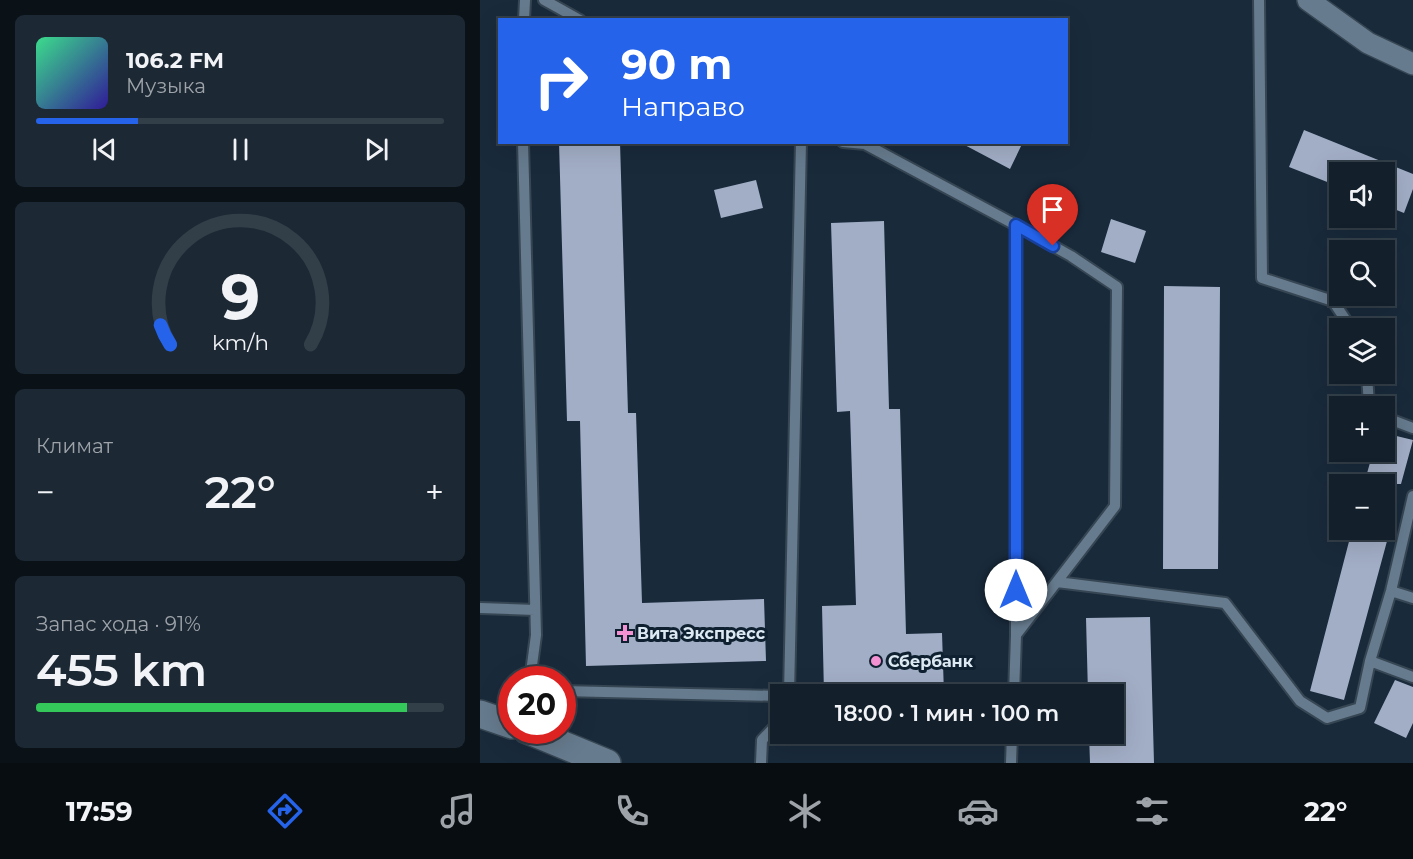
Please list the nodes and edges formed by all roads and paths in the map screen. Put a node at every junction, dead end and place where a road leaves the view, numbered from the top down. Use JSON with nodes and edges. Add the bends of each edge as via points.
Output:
{"nodes":[{"id":1,"x":525,"y":0,"type":"edge"},
{"id":2,"x":544,"y":0,"type":"edge"},
{"id":3,"x":1259,"y":0,"type":"edge"},
{"id":4,"x":1308,"y":0,"type":"edge"},
{"id":5,"x":524,"y":18,"type":"edge"},
{"id":6,"x":576,"y":18,"type":"edge"},
{"id":7,"x":1413,"y":64,"type":"edge"},
{"id":8,"x":523,"y":144,"type":"edge"},
{"id":9,"x":801,"y":144,"type":"edge"},
{"id":10,"x":866,"y":144,"type":"edge"},
{"id":11,"x":1016,"y":225,"type":"junction"},
{"id":12,"x":1344,"y":318,"type":"edge"},
{"id":13,"x":1395,"y":421,"type":"edge"},
{"id":14,"x":1413,"y":428,"type":"edge"},
{"id":15,"x":1413,"y":496,"type":"edge"},
{"id":16,"x":1057,"y":582,"type":"junction"},
{"id":17,"x":1391,"y":591,"type":"junction"},
{"id":18,"x":1413,"y":598,"type":"edge"},
{"id":19,"x":480,"y":608,"type":"edge"},
{"id":20,"x":535,"y":610,"type":"junction"},
{"id":21,"x":1016,"y":635,"type":"junction"},
{"id":22,"x":1370,"y":661,"type":"junction"},
{"id":23,"x":532,"y":666,"type":"edge"},
{"id":24,"x":1413,"y":677,"type":"edge"},
{"id":25,"x":789,"y":684,"type":"edge"},
{"id":26,"x":1014,"y":684,"type":"edge"},
{"id":27,"x":576,"y":691,"type":"edge"},
{"id":28,"x":770,"y":696,"type":"edge"},
{"id":29,"x":480,"y":714,"type":"edge"},
{"id":30,"x":498,"y":720,"type":"edge"},
{"id":31,"x":770,"y":732,"type":"edge"},
{"id":32,"x":561,"y":744,"type":"edge"},
{"id":33,"x":1012,"y":744,"type":"edge"},
{"id":34,"x":607,"y":763,"type":"edge"},
{"id":35,"x":761,"y":763,"type":"edge"},
{"id":36,"x":1011,"y":763,"type":"edge"}],
"edges":[{"from":1,"to":5,"type":"lane"},
{"from":2,"to":6,"type":"lane"},
{"from":3,"to":12,"type":"lane","via":[[1262,278],[1333,301]]},
{"from":4,"to":7,"type":"street","via":[[1368,43]]},
{"from":8,"to":20,"type":"lane"},
{"from":9,"to":25,"type":"lane"},
{"from":10,"to":11,"type":"lane"},
{"from":11,"to":16,"type":"lane","via":[[1117,287],[1114,506]]},
{"from":11,"to":21,"type":"lane"},
{"from":13,"to":14,"type":"lane"},
{"from":15,"to":17,"type":"lane"},
{"from":16,"to":21,"type":"lane"},
{"from":16,"to":22,"type":"lane","via":[[1225,603],[1300,701],[1327,718],[1360,708]]},
{"from":17,"to":18,"type":"lane"},
{"from":17,"to":22,"type":"lane"},
{"from":19,"to":20,"type":"lane"},
{"from":20,"to":23,"type":"lane"},
{"from":21,"to":26,"type":"lane"},
{"from":22,"to":24,"type":"lane"},
{"from":27,"to":28,"type":"lane"},
{"from":29,"to":30,"type":"street"},
{"from":31,"to":35,"type":"lane","via":[[762,740]]},
{"from":32,"to":34,"type":"street"},
{"from":33,"to":36,"type":"lane"}]}
